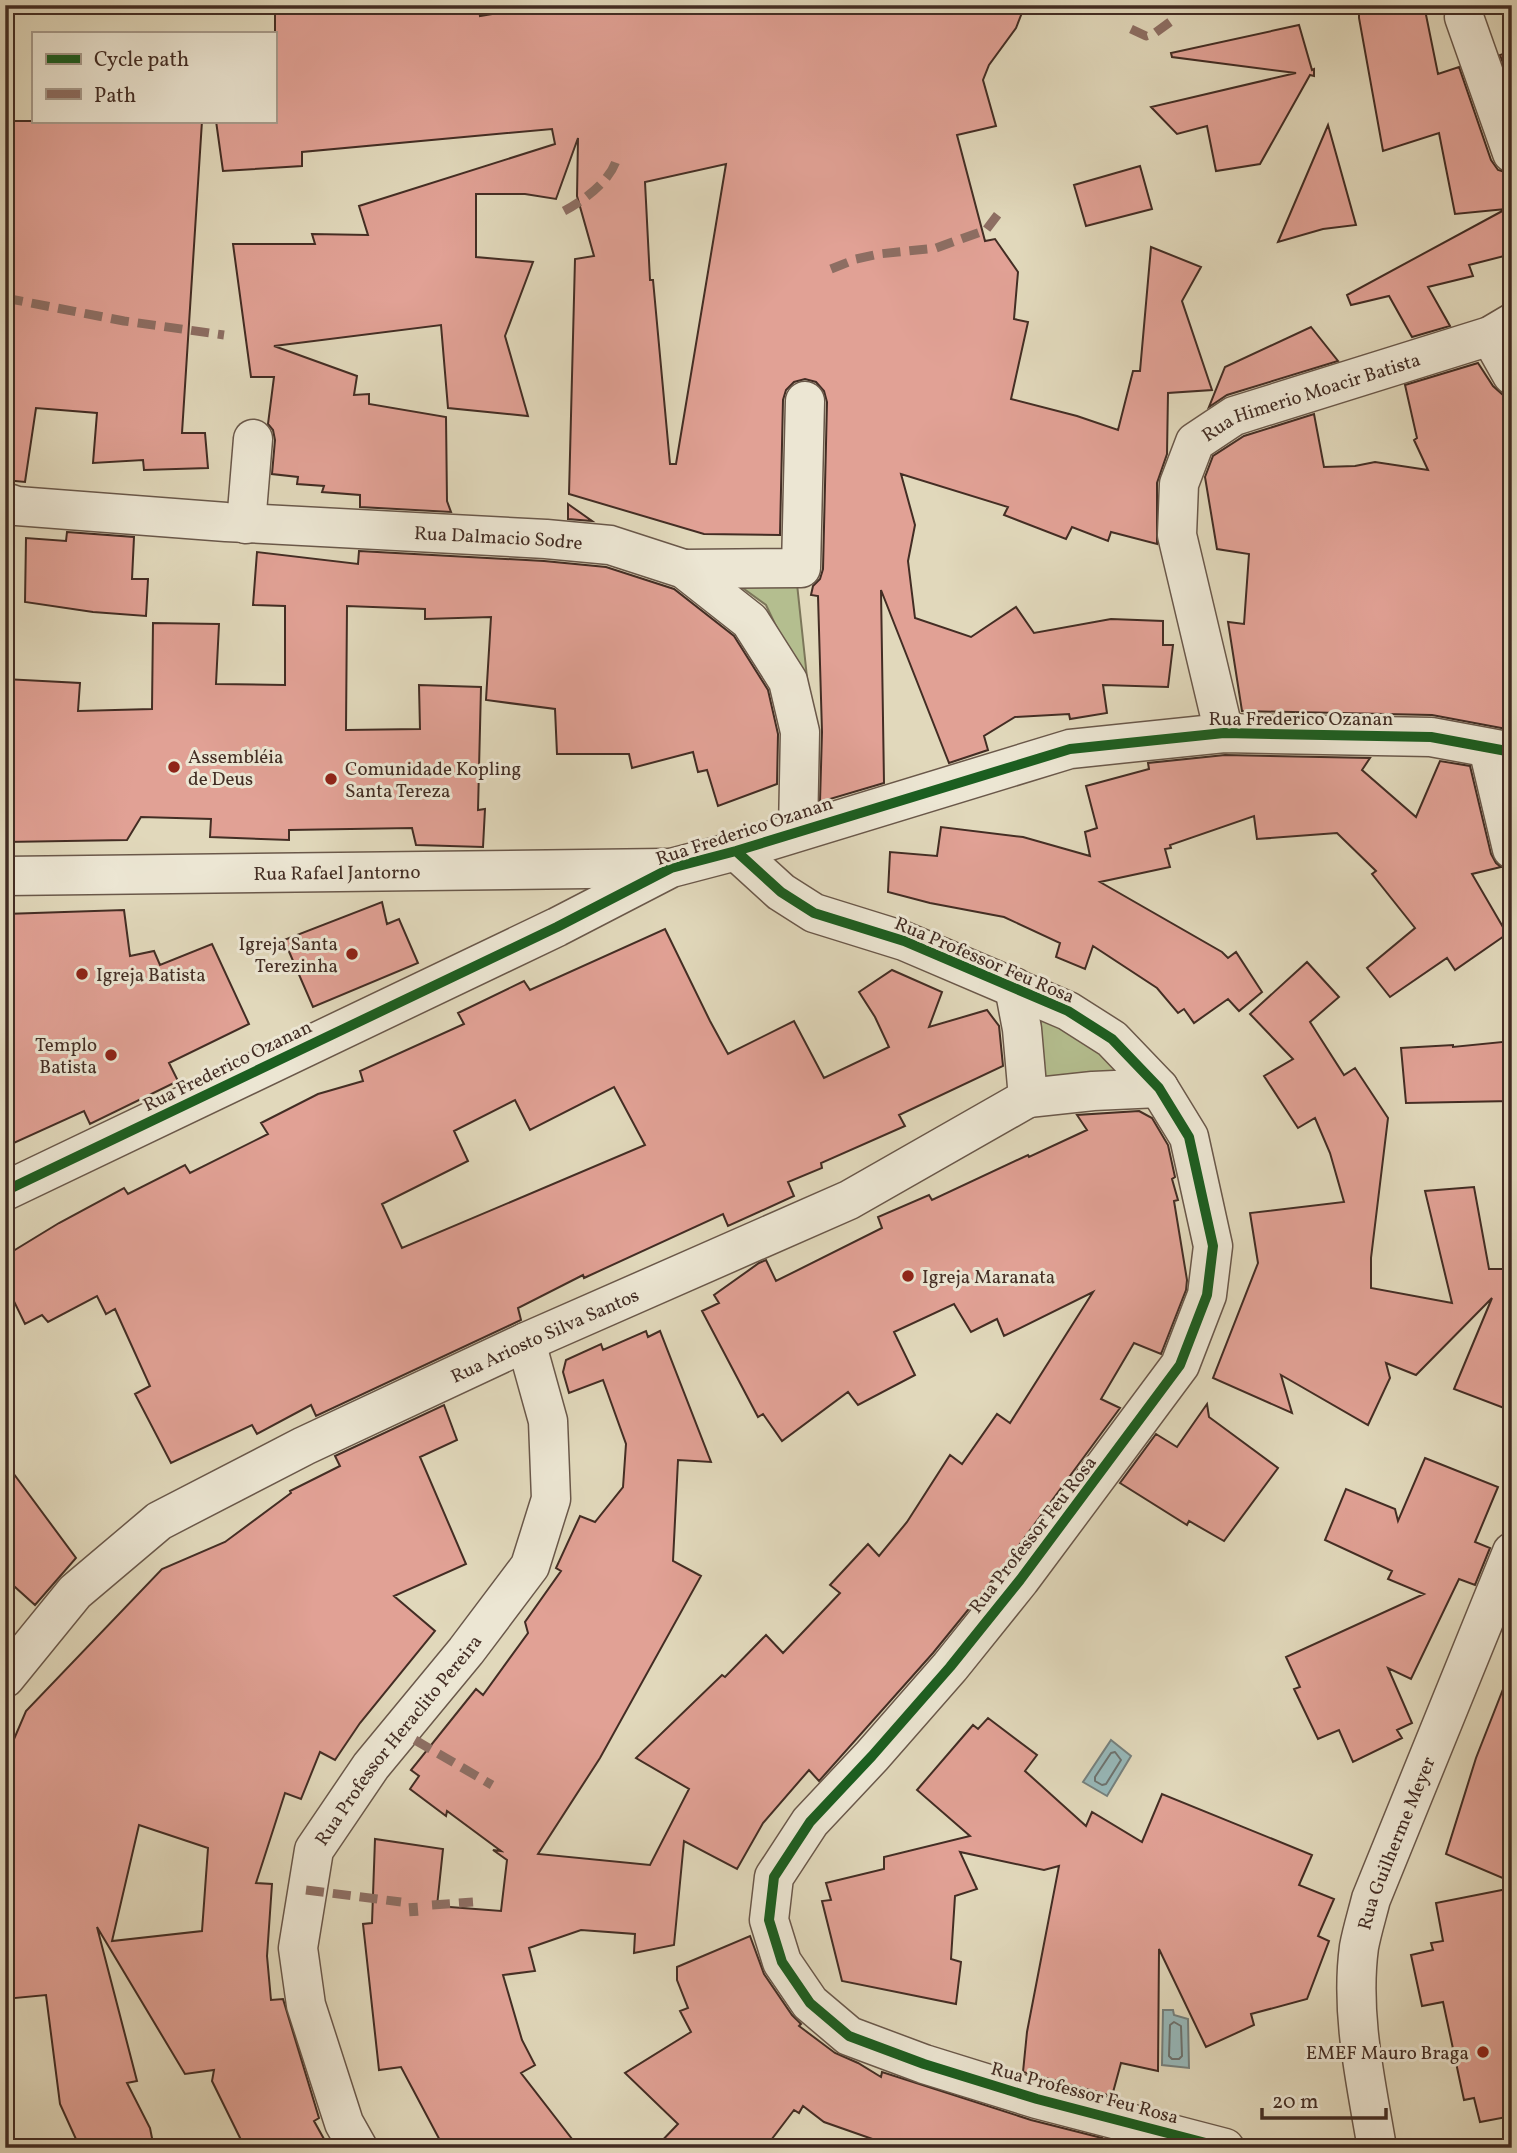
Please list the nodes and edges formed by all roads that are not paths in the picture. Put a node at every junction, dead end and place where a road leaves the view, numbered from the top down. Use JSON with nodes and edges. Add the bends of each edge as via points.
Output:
{"nodes":[{"id":1,"x":1464,"y":17,"type":"dead end"},
{"id":2,"x":1512,"y":153,"type":"edge"},
{"id":3,"x":1501,"y":329,"type":"edge"},
{"id":4,"x":1512,"y":375,"type":"edge"},
{"id":5,"x":805,"y":401,"type":"dead end"},
{"id":6,"x":253,"y":439,"type":"dead end"},
{"id":7,"x":5,"y":502,"type":"edge"},
{"id":8,"x":246,"y":524,"type":"junction"},
{"id":9,"x":684,"y":569,"type":"junction"},
{"id":10,"x":1224,"y":733,"type":"junction"},
{"id":11,"x":1500,"y":750,"type":"edge"},
{"id":12,"x":798,"y":831,"type":"junction"},
{"id":13,"x":1512,"y":849,"type":"edge"},
{"id":14,"x":736,"y":851,"type":"junction"},
{"id":15,"x":671,"y":868,"type":"junction"},
{"id":16,"x":5,"y":876,"type":"edge"},
{"id":17,"x":1014,"y":988,"type":"junction"},
{"id":18,"x":1159,"y":1088,"type":"junction"},
{"id":19,"x":1028,"y":1098,"type":"junction"},
{"id":20,"x":5,"y":1191,"type":"edge"},
{"id":21,"x":526,"y":1342,"type":"junction"},
{"id":22,"x":1512,"y":1552,"type":"edge"},
{"id":23,"x":6,"y":1676,"type":"edge"},
{"id":24,"x":358,"y":2148,"type":"edge"},
{"id":25,"x":1225,"y":2148,"type":"edge"},
{"id":26,"x":1377,"y":2148,"type":"edge"}],
"edges":[{"from":1,"to":2,"type":"street"},
{"from":3,"to":4,"type":"street"},
{"from":3,"to":10,"type":"street","name":"Rua Himerio Moacir Batista","via":[[1234,415],[1195,442],[1178,484],[1177,535]]},
{"from":5,"to":9,"type":"street","via":[[801,568]]},
{"from":6,"to":8,"type":"street"},
{"from":7,"to":8,"type":"street","name":"Rua Dalmacio Sodre"},
{"from":8,"to":9,"type":"street","name":"Rua Dalmacio Sodre","via":[[610,545]]},
{"from":9,"to":12,"type":"street","name":"Rua Dalmacio Sodre","via":[[750,621],[788,681],[800,732]]},
{"from":10,"to":11,"type":"street","name":"Rua Frederico Ozanan","via":[[1431,737]]},
{"from":10,"to":12,"type":"street","name":"Rua Frederico Ozanan","via":[[1070,748]]},
{"from":11,"to":13,"type":"street"},
{"from":12,"to":14,"type":"street","name":"Rua Frederico Ozanan"},
{"from":14,"to":15,"type":"street","name":"Rua Frederico Ozanan"},
{"from":14,"to":17,"type":"street","name":"Rua Professor Feu Rosa","via":[[814,913],[904,941]]},
{"from":15,"to":16,"type":"street","name":"Rua Rafael Jantorno"},
{"from":15,"to":20,"type":"street","name":"Rua Frederico Ozanan"},
{"from":17,"to":18,"type":"street","name":"Rua Professor Feu Rosa","via":[[1068,1011],[1112,1039]]},
{"from":17,"to":19,"type":"street"},
{"from":18,"to":19,"type":"street"},
{"from":18,"to":25,"type":"street","name":"Rua Professor Feu Rosa","via":[[1189,1137],[1213,1246],[1207,1295],[1180,1365],[985,1623],[810,1822],[774,1877],[769,1920],[782,1962],[796,1983],[810,2003],[849,2036],[1037,2099]]},
{"from":19,"to":21,"type":"street","name":"Rua Ariosto Silva Santos","via":[[849,1200]]},
{"from":21,"to":23,"type":"street","name":"Rua Ariosto Silva Santos","via":[[304,1446],[159,1521],[75,1592]]},
{"from":21,"to":24,"type":"street","name":"Rua Professor Heraclito Pereira","via":[[548,1421],[551,1499],[530,1566],[371,1766],[314,1850],[298,1948],[306,2005],[344,2123]]},
{"from":22,"to":26,"type":"street","name":"Rua Guilherme Meyer","via":[[1371,1899],[1360,1946],[1356,2000]]}]}
